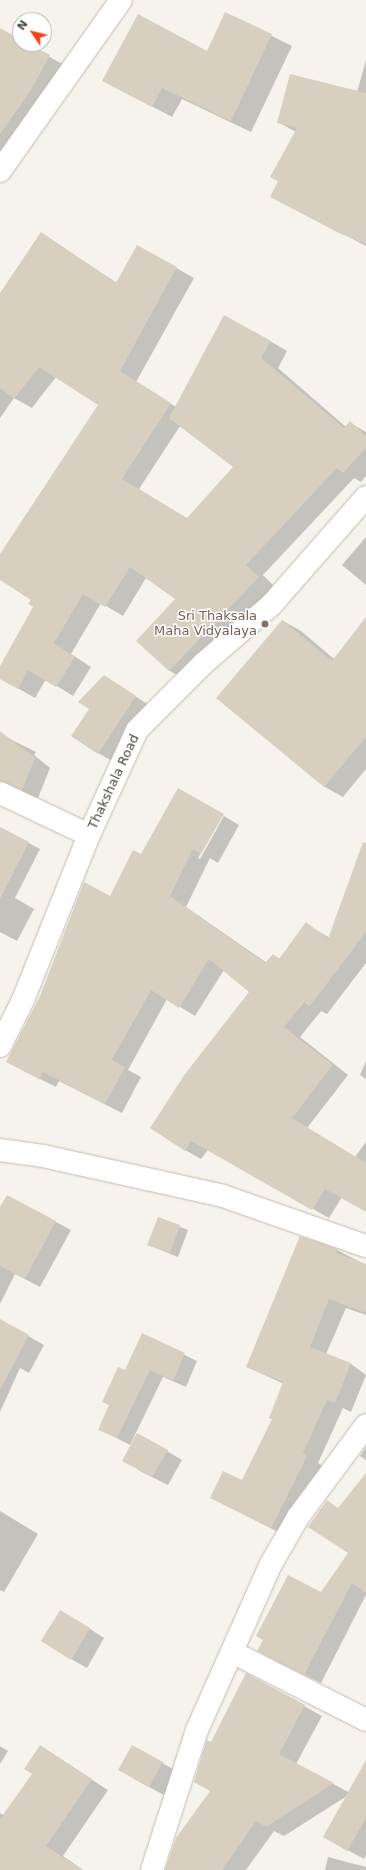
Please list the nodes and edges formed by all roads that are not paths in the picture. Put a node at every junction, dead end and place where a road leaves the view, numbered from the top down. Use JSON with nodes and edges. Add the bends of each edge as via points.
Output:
{"nodes":[{"id":1,"x":121,"y":0,"type":"edge"},
{"id":2,"x":0,"y":172,"type":"edge"},
{"id":3,"x":366,"y":497,"type":"edge"},
{"id":4,"x":0,"y":793,"type":"edge"},
{"id":5,"x":89,"y":834,"type":"junction"},
{"id":6,"x":0,"y":1046,"type":"edge"},
{"id":7,"x":0,"y":1150,"type":"edge"},
{"id":8,"x":366,"y":1246,"type":"edge"},
{"id":9,"x":366,"y":1425,"type":"edge"},
{"id":10,"x":232,"y":1652,"type":"junction"},
{"id":11,"x":366,"y":1720,"type":"edge"},
{"id":12,"x":152,"y":1870,"type":"edge"}],
"edges":[{"from":1,"to":2,"type":"street"},
{"from":3,"to":5,"type":"street","name":"Thakshala Road","via":[[272,604],[204,664],[137,730]]},
{"from":4,"to":5,"type":"street"},
{"from":5,"to":6,"type":"street","name":"Thakshala Road","via":[[23,1000]]},
{"from":7,"to":8,"type":"street","via":[[43,1156],[223,1196]]},
{"from":9,"to":10,"type":"street","via":[[298,1517],[271,1564]]},
{"from":10,"to":11,"type":"street"},
{"from":10,"to":12,"type":"street","via":[[197,1730]]}]}
